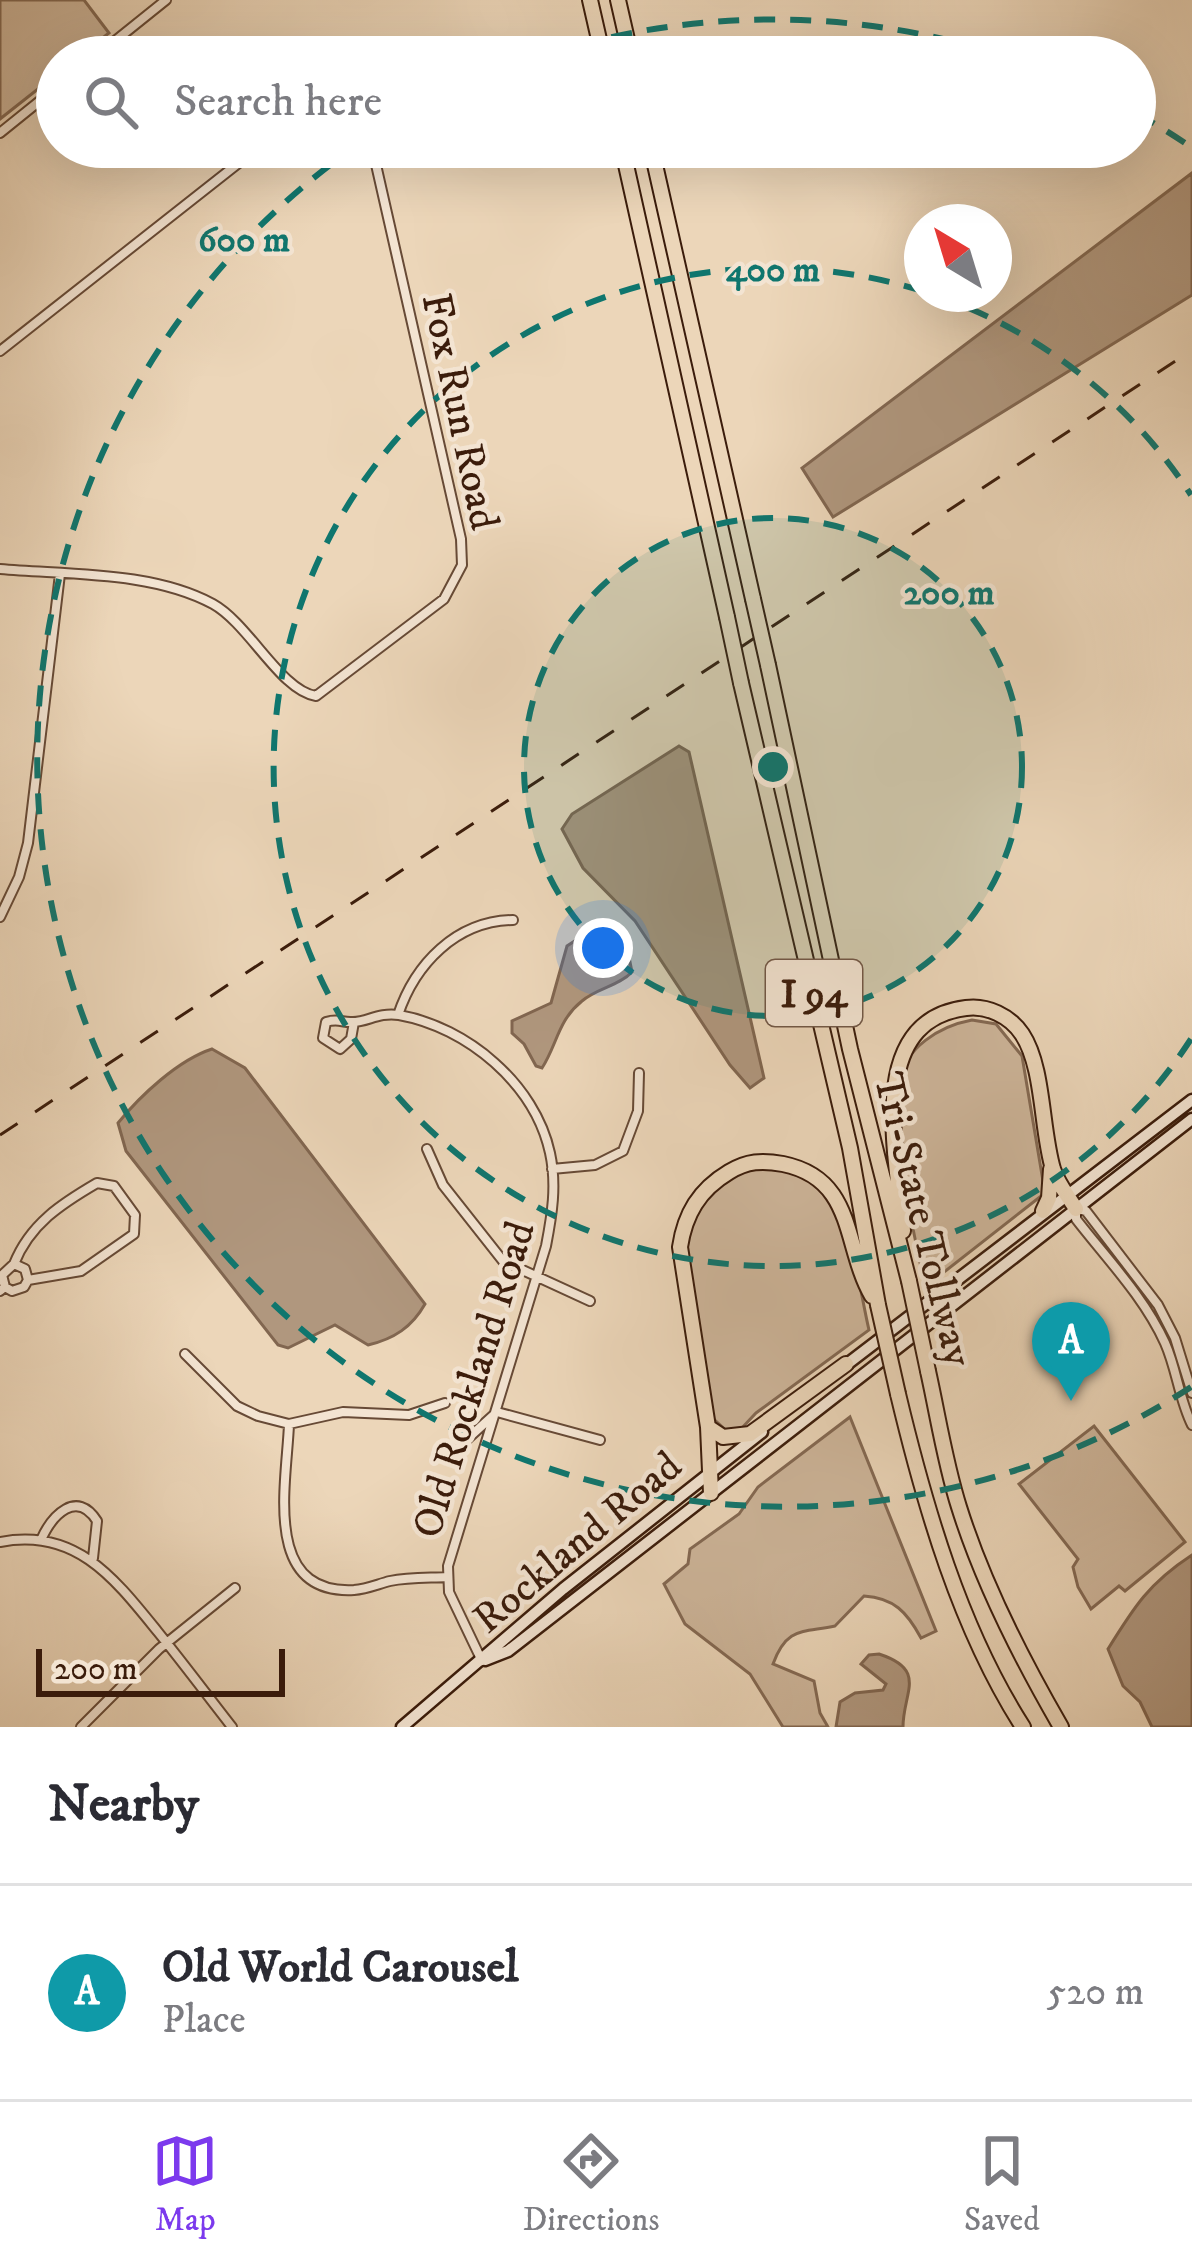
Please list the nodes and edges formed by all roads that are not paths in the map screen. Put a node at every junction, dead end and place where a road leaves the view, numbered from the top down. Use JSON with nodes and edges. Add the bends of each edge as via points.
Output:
{"nodes":[{"id":1,"x":166,"y":0,"type":"edge"},
{"id":2,"x":590,"y":0,"type":"edge"},
{"id":3,"x":618,"y":0,"type":"edge"},
{"id":4,"x":121,"y":36,"type":"edge"},
{"id":5,"x":598,"y":36,"type":"edge"},
{"id":6,"x":626,"y":36,"type":"edge"},
{"id":7,"x":36,"y":105,"type":"edge"},
{"id":8,"x":0,"y":134,"type":"edge"},
{"id":9,"x":232,"y":168,"type":"edge"},
{"id":10,"x":377,"y":168,"type":"edge"},
{"id":11,"x":627,"y":168,"type":"edge"},
{"id":12,"x":656,"y":168,"type":"edge"},
{"id":13,"x":0,"y":351,"type":"edge"},
{"id":14,"x":0,"y":569,"type":"edge"},
{"id":15,"x":60,"y":574,"type":"junction"},
{"id":16,"x":0,"y":916,"type":"edge"},
{"id":17,"x":513,"y":920,"type":"dead end"},
{"id":18,"x":398,"y":1015,"type":"junction"},
{"id":19,"x":354,"y":1022,"type":"junction"},
{"id":20,"x":639,"y":1073,"type":"dead end"},
{"id":21,"x":1192,"y":1100,"type":"edge"},
{"id":22,"x":1192,"y":1119,"type":"edge"},
{"id":23,"x":427,"y":1149,"type":"dead end"},
{"id":24,"x":1052,"y":1164,"type":"junction"},
{"id":25,"x":552,"y":1169,"type":"junction"},
{"id":26,"x":1066,"y":1193,"type":"junction"},
{"id":27,"x":1076,"y":1209,"type":"junction"},
{"id":28,"x":1043,"y":1211,"type":"junction"},
{"id":29,"x":14,"y":1264,"type":"junction"},
{"id":30,"x":1127,"y":1264,"type":"junction"},
{"id":31,"x":1117,"y":1271,"type":"junction"},
{"id":32,"x":907,"y":1273,"type":"junction"},
{"id":33,"x":538,"y":1275,"type":"junction"},
{"id":34,"x":28,"y":1280,"type":"junction"},
{"id":35,"x":3,"y":1289,"type":"edge"},
{"id":36,"x":590,"y":1301,"type":"dead end"},
{"id":37,"x":878,"y":1305,"type":"junction"},
{"id":38,"x":1160,"y":1309,"type":"junction"},
{"id":39,"x":1150,"y":1315,"type":"junction"},
{"id":40,"x":185,"y":1354,"type":"dead end"},
{"id":41,"x":1175,"y":1357,"type":"junction"},
{"id":42,"x":846,"y":1364,"type":"junction"},
{"id":43,"x":1192,"y":1393,"type":"edge"},
{"id":44,"x":445,"y":1403,"type":"dead end"},
{"id":45,"x":497,"y":1412,"type":"junction"},
{"id":46,"x":289,"y":1424,"type":"junction"},
{"id":47,"x":1192,"y":1425,"type":"edge"},
{"id":48,"x":708,"y":1427,"type":"junction"},
{"id":49,"x":600,"y":1440,"type":"dead end"},
{"id":50,"x":464,"y":1442,"type":"dead end"},
{"id":51,"x":710,"y":1473,"type":"junction"},
{"id":52,"x":711,"y":1493,"type":"junction"},
{"id":53,"x":41,"y":1540,"type":"junction"},
{"id":54,"x":0,"y":1542,"type":"edge"},
{"id":55,"x":92,"y":1558,"type":"junction"},
{"id":56,"x":448,"y":1577,"type":"junction"},
{"id":57,"x":235,"y":1588,"type":"dead end"},
{"id":58,"x":167,"y":1643,"type":"junction"},
{"id":59,"x":482,"y":1661,"type":"junction"},
{"id":60,"x":81,"y":1727,"type":"edge"},
{"id":61,"x":232,"y":1727,"type":"edge"},
{"id":62,"x":402,"y":1727,"type":"edge"},
{"id":63,"x":1023,"y":1727,"type":"edge"},
{"id":64,"x":1060,"y":1727,"type":"edge"}],
"edges":[{"from":1,"to":4,"type":"street"},
{"from":2,"to":5,"type":"highway"},
{"from":3,"to":6,"type":"highway"},
{"from":7,"to":8,"type":"street"},
{"from":9,"to":13,"type":"street"},
{"from":10,"to":15,"type":"street","name":"Fox Run Road","via":[[461,539],[462,565],[444,599],[316,696],[301,692],[212,604],[159,586]]},
{"from":11,"to":37,"type":"highway","name":"Tri-State Tollway","number":"I 94","bridge":true,"via":[[850,1148]]},
{"from":12,"to":32,"type":"highway","name":"Tri-State Tollway","number":"I 94","bridge":true},
{"from":14,"to":15,"type":"street","name":"Fox Run Road"},
{"from":15,"to":16,"type":"street","via":[[28,844]]},
{"from":17,"to":18,"type":"street","via":[[484,922],[437,951],[414,975]]},
{"from":18,"to":19,"type":"street","name":"Old Rockland Road"},
{"from":18,"to":25,"type":"street","name":"Old Rockland Road","via":[[493,1061],[535,1113]]},
{"from":19,"to":19,"type":"street","name":"Old Rockland Road","via":[[340,1049],[323,1038],[326,1022]]},
{"from":20,"to":25,"type":"street","via":[[638,1112],[623,1150],[595,1166]]},
{"from":21,"to":26,"type":"main road","name":"Rockland Road"},
{"from":22,"to":27,"type":"main road","name":"Rockland Road"},
{"from":23,"to":33,"type":"street","via":[[443,1185],[503,1261]]},
{"from":24,"to":26,"type":"highway"},
{"from":24,"to":28,"type":"highway"},
{"from":24,"to":32,"type":"highway","via":[[1032,1057],[1018,1029],[969,1007],[930,1023],[911,1040],[893,1086]]},
{"from":25,"to":33,"type":"street","name":"Old Rockland Road","via":[[554,1209]]},
{"from":26,"to":27,"type":"highway"},
{"from":26,"to":28,"type":"main road","name":"Rockland Road"},
{"from":27,"to":30,"type":"street","via":[[1087,1211]]},
{"from":27,"to":31,"type":"street"},
{"from":27,"to":52,"type":"main road","name":"Rockland Road"},
{"from":28,"to":42,"type":"main road","name":"Rockland Road"},
{"from":29,"to":34,"type":"street"},
{"from":29,"to":34,"type":"street","via":[[42,1220],[97,1183],[114,1186],[134,1215],[134,1234],[81,1271]]},
{"from":29,"to":35,"type":"street","via":[[3,1271]]},
{"from":30,"to":31,"type":"street"},
{"from":30,"to":38,"type":"street"},
{"from":31,"to":39,"type":"street"},
{"from":32,"to":64,"type":"highway","name":"Tri-State Tollway","number":"I 94","bridge":true,"via":[[958,1504],[1002,1616]]},
{"from":33,"to":36,"type":"street"},
{"from":33,"to":45,"type":"street","name":"Old Rockland Road"},
{"from":34,"to":35,"type":"street","via":[[20,1290]]},
{"from":37,"to":48,"type":"highway","via":[[844,1214],[812,1174],[756,1161],[716,1180],[685,1219],[680,1247]]},
{"from":37,"to":63,"type":"highway","name":"Tri-State Tollway","number":"I 94","bridge":true,"via":[[916,1468],[955,1587]]},
{"from":38,"to":39,"type":"street"},
{"from":38,"to":41,"type":"street"},
{"from":39,"to":41,"type":"street"},
{"from":40,"to":46,"type":"street","via":[[238,1406]]},
{"from":41,"to":43,"type":"street"},
{"from":41,"to":47,"type":"street"},
{"from":42,"to":48,"type":"highway","via":[[750,1434],[723,1437]]},
{"from":42,"to":51,"type":"main road","name":"Rockland Road"},
{"from":44,"to":46,"type":"street","via":[[409,1415],[344,1412]]},
{"from":45,"to":49,"type":"street"},
{"from":45,"to":50,"type":"street"},
{"from":45,"to":56,"type":"street","name":"Old Rockland Road"},
{"from":46,"to":56,"type":"street","via":[[285,1536],[310,1580],[358,1589]]},
{"from":48,"to":51,"type":"highway"},
{"from":51,"to":52,"type":"highway"},
{"from":51,"to":59,"type":"main road","name":"Rockland Road"},
{"from":52,"to":59,"type":"main road","name":"Rockland Road","via":[[508,1651]]},
{"from":53,"to":54,"type":"street"},
{"from":53,"to":55,"type":"street"},
{"from":53,"to":55,"type":"street","via":[[59,1512],[83,1506],[97,1521]]},
{"from":55,"to":58,"type":"street"},
{"from":56,"to":59,"type":"street","name":"Old Rockland Road","via":[[454,1608]]},
{"from":57,"to":58,"type":"street"},
{"from":58,"to":60,"type":"street"},
{"from":58,"to":61,"type":"street"},
{"from":59,"to":62,"type":"main road"}]}
